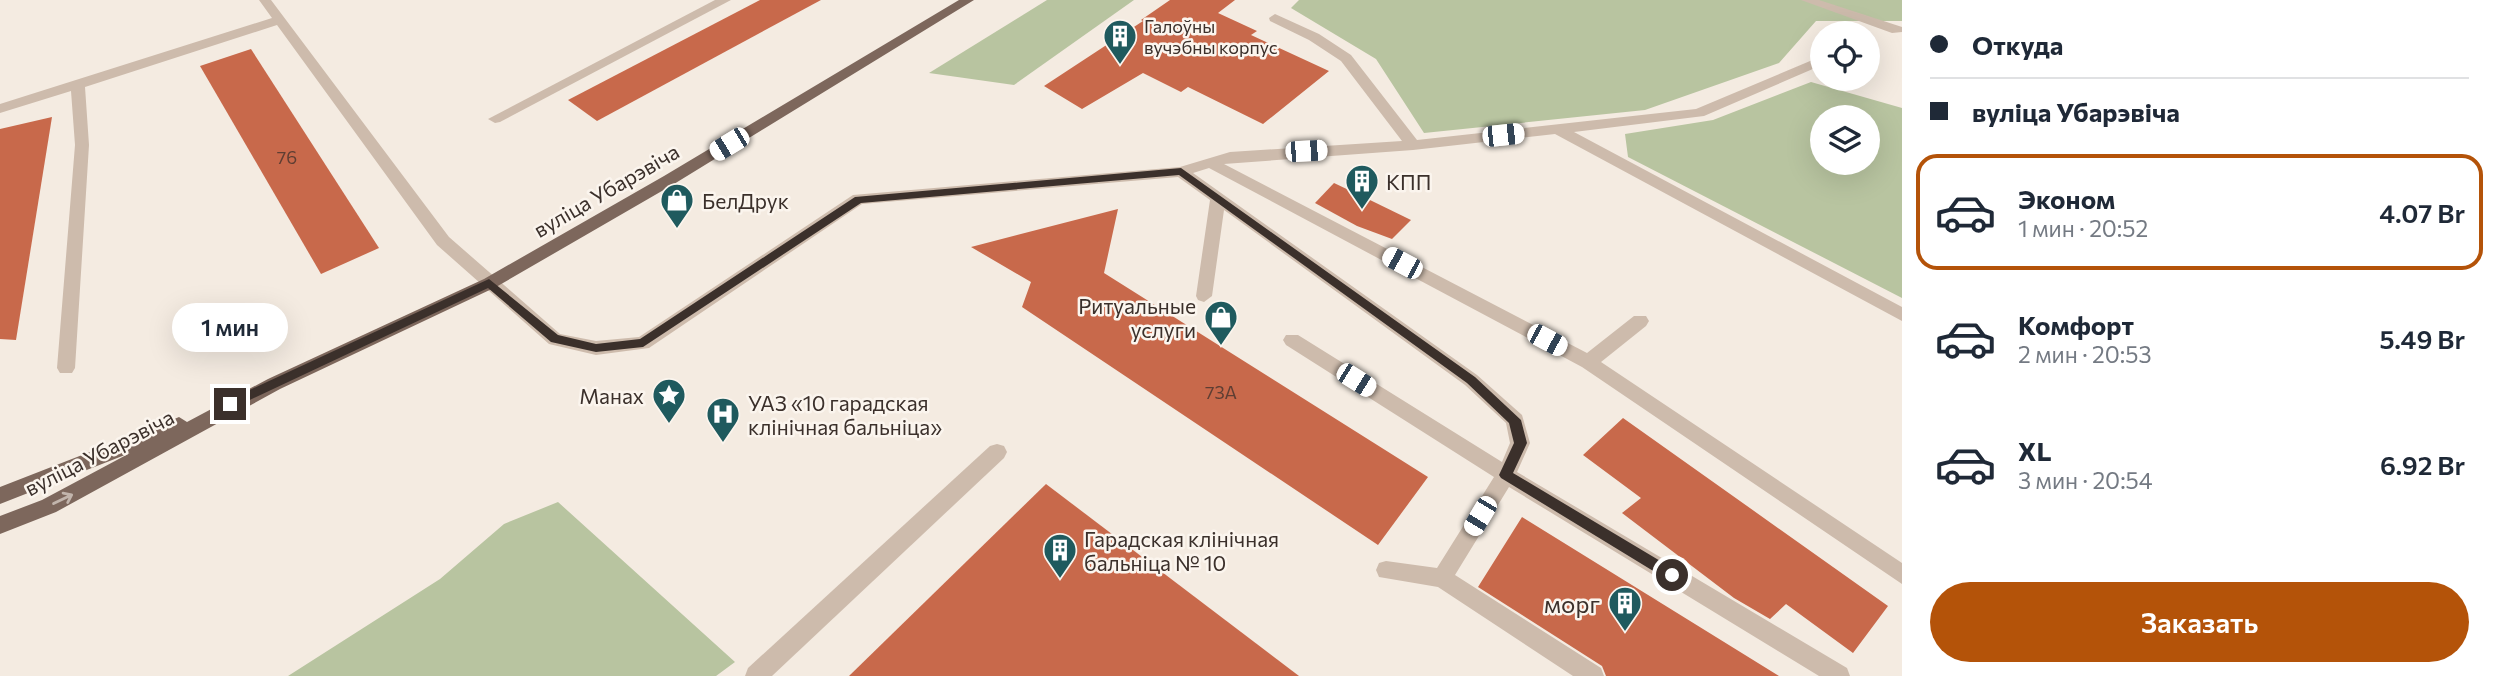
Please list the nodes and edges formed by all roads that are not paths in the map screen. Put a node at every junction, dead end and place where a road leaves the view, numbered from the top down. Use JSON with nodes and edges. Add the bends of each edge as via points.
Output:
{"nodes":[{"id":1,"x":265,"y":0,"type":"edge"},
{"id":2,"x":725,"y":0,"type":"edge"},
{"id":3,"x":968,"y":0,"type":"edge"},
{"id":4,"x":1807,"y":0,"type":"edge"},
{"id":5,"x":1275,"y":18,"type":"dead end"},
{"id":6,"x":280,"y":20,"type":"junction"},
{"id":7,"x":1899,"y":31,"type":"edge"},
{"id":8,"x":1880,"y":33,"type":"edge"},
{"id":9,"x":1810,"y":65,"type":"edge"},
{"id":10,"x":78,"y":86,"type":"junction"},
{"id":11,"x":0,"y":109,"type":"edge"},
{"id":12,"x":495,"y":119,"type":"dead end"},
{"id":13,"x":1558,"y":129,"type":"junction"},
{"id":14,"x":1413,"y":145,"type":"junction"},
{"id":15,"x":1209,"y":162,"type":"junction"},
{"id":16,"x":1181,"y":172,"type":"junction"},
{"id":17,"x":1218,"y":196,"type":"junction"},
{"id":18,"x":489,"y":283,"type":"junction"},
{"id":19,"x":1204,"y":296,"type":"dead end"},
{"id":20,"x":1902,"y":314,"type":"edge"},
{"id":21,"x":1640,"y":321,"type":"dead end"},
{"id":22,"x":1292,"y":340,"type":"dead end"},
{"id":23,"x":1588,"y":362,"type":"junction"},
{"id":24,"x":66,"y":368,"type":"dead end"},
{"id":25,"x":254,"y":394,"type":"junction"},
{"id":26,"x":997,"y":452,"type":"dead end"},
{"id":27,"x":1506,"y":475,"type":"junction"},
{"id":28,"x":0,"y":496,"type":"edge"},
{"id":29,"x":0,"y":525,"type":"edge"},
{"id":30,"x":1386,"y":570,"type":"dead end"},
{"id":31,"x":1902,"y":575,"type":"edge"},
{"id":32,"x":1443,"y":578,"type":"junction"},
{"id":33,"x":756,"y":676,"type":"edge"},
{"id":34,"x":1593,"y":676,"type":"edge"},
{"id":35,"x":1839,"y":676,"type":"edge"}],
"edges":[{"from":1,"to":6,"type":"street"},
{"from":2,"to":12,"type":"street"},
{"from":3,"to":18,"type":"main road","name":"вуліца Убарэвіча"},
{"from":4,"to":7,"type":"street"},
{"from":5,"to":14,"type":"street","via":[[1346,58]]},
{"from":6,"to":10,"type":"street"},
{"from":6,"to":18,"type":"street","via":[[443,240]]},
{"from":7,"to":8,"type":"street"},
{"from":9,"to":13,"type":"street","via":[[1699,113]]},
{"from":10,"to":11,"type":"street"},
{"from":10,"to":24,"type":"street","via":[[82,145]]},
{"from":13,"to":14,"type":"street"},
{"from":13,"to":20,"type":"street"},
{"from":14,"to":15,"type":"street","via":[[1280,152]]},
{"from":15,"to":16,"type":"street"},
{"from":15,"to":23,"type":"street"},
{"from":16,"to":17,"type":"street"},
{"from":16,"to":18,"type":"street","via":[[858,200],[643,343],[596,348],[555,339]]},
{"from":17,"to":19,"type":"street"},
{"from":17,"to":27,"type":"street","via":[[1471,380],[1515,420],[1520,443]]},
{"from":18,"to":25,"type":"main road","name":"вуліца Убарэвіча"},
{"from":21,"to":23,"type":"street"},
{"from":22,"to":27,"type":"street"},
{"from":23,"to":31,"type":"street"},
{"from":25,"to":28,"type":"main road","name":"вуліца Убарэвіча"},
{"from":29,"to":25,"type":"main road","name":"вуліца Убарэвіча","one_way":true,"via":[[91,485]]},
{"from":26,"to":33,"type":"street"},
{"from":27,"to":32,"type":"street"},
{"from":27,"to":35,"type":"street"},
{"from":30,"to":32,"type":"street"},
{"from":32,"to":34,"type":"street"}]}
